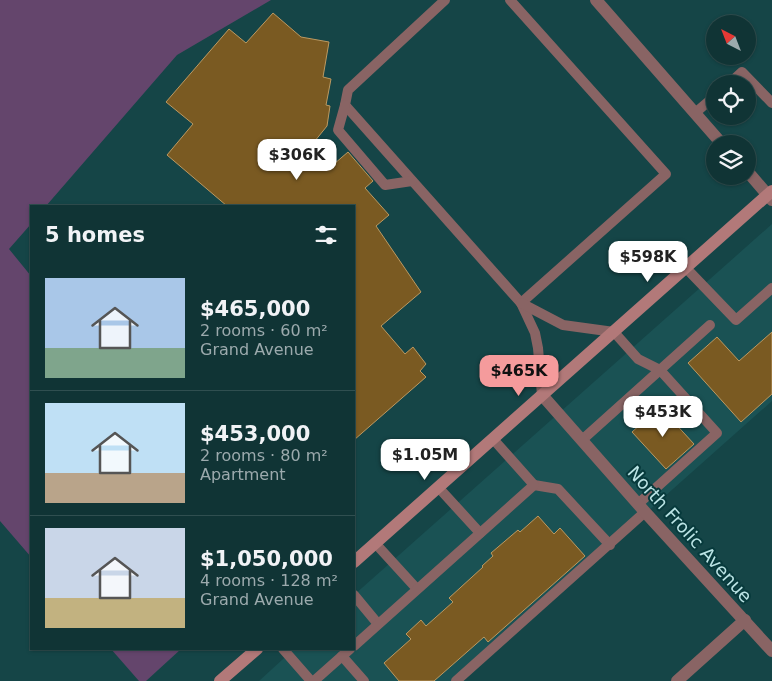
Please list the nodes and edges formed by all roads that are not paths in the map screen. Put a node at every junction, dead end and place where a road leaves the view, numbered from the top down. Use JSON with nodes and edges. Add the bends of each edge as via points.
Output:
{"nodes":[{"id":1,"x":445,"y":0,"type":"edge"},
{"id":2,"x":510,"y":0,"type":"edge"},
{"id":3,"x":596,"y":0,"type":"edge"},
{"id":4,"x":756,"y":86,"type":"edge"},
{"id":5,"x":772,"y":103,"type":"edge"},
{"id":6,"x":706,"y":104,"type":"edge"},
{"id":7,"x":345,"y":105,"type":"junction"},
{"id":8,"x":695,"y":113,"type":"junction"},
{"id":9,"x":714,"y":135,"type":"edge"},
{"id":10,"x":412,"y":181,"type":"junction"},
{"id":11,"x":756,"y":181,"type":"edge"},
{"id":12,"x":770,"y":196,"type":"edge"},
{"id":13,"x":686,"y":268,"type":"junction"},
{"id":14,"x":772,"y":288,"type":"edge"},
{"id":15,"x":521,"y":303,"type":"junction"},
{"id":16,"x":710,"y":325,"type":"dead end"},
{"id":17,"x":614,"y":332,"type":"junction"},
{"id":18,"x":660,"y":370,"type":"junction"},
{"id":19,"x":542,"y":395,"type":"junction"},
{"id":20,"x":492,"y":439,"type":"junction"},
{"id":21,"x":582,"y":440,"type":"junction"},
{"id":22,"x":534,"y":485,"type":"junction"},
{"id":23,"x":438,"y":487,"type":"junction"},
{"id":24,"x":641,"y":508,"type":"junction"},
{"id":25,"x":480,"y":533,"type":"junction"},
{"id":26,"x":376,"y":543,"type":"junction"},
{"id":27,"x":610,"y":545,"type":"junction"},
{"id":28,"x":355,"y":561,"type":"edge"},
{"id":29,"x":417,"y":589,"type":"junction"},
{"id":30,"x":355,"y":596,"type":"edge"},
{"id":31,"x":745,"y":620,"type":"junction"},
{"id":32,"x":378,"y":624,"type":"junction"},
{"id":33,"x":355,"y":645,"type":"edge"},
{"id":34,"x":256,"y":650,"type":"edge"},
{"id":35,"x":284,"y":650,"type":"edge"},
{"id":36,"x":349,"y":650,"type":"edge"},
{"id":37,"x":772,"y":651,"type":"edge"},
{"id":38,"x":342,"y":656,"type":"junction"},
{"id":39,"x":220,"y":681,"type":"edge"},
{"id":40,"x":312,"y":681,"type":"edge"},
{"id":41,"x":364,"y":681,"type":"edge"},
{"id":42,"x":456,"y":681,"type":"edge"},
{"id":43,"x":677,"y":681,"type":"edge"}],
"edges":[{"from":1,"to":7,"type":"lane","via":[[348,90]]},
{"from":2,"to":15,"type":"lane","via":[[666,174]]},
{"from":3,"to":8,"type":"street"},
{"from":4,"to":5,"type":"lane"},
{"from":6,"to":8,"type":"lane"},
{"from":7,"to":10,"type":"lane"},
{"from":7,"to":10,"type":"lane","via":[[338,130],[385,185]]},
{"from":8,"to":9,"type":"street"},
{"from":10,"to":15,"type":"lane"},
{"from":11,"to":12,"type":"street"},
{"from":12,"to":13,"type":"main road"},
{"from":13,"to":14,"type":"lane","via":[[736,320]]},
{"from":13,"to":17,"type":"main road"},
{"from":15,"to":17,"type":"lane","via":[[563,325]]},
{"from":15,"to":19,"type":"lane","via":[[535,333]]},
{"from":16,"to":18,"type":"lane"},
{"from":17,"to":18,"type":"lane","via":[[638,359]]},
{"from":17,"to":19,"type":"main road"},
{"from":18,"to":21,"type":"lane"},
{"from":18,"to":24,"type":"lane","via":[[717,433]]},
{"from":19,"to":20,"type":"main road"},
{"from":19,"to":21,"type":"street","name":"North Frolic Avenue"},
{"from":20,"to":22,"type":"lane"},
{"from":20,"to":23,"type":"main road"},
{"from":21,"to":24,"type":"street","name":"North Frolic Avenue"},
{"from":22,"to":25,"type":"lane"},
{"from":22,"to":27,"type":"lane","via":[[558,489]]},
{"from":23,"to":25,"type":"lane"},
{"from":23,"to":26,"type":"main road"},
{"from":24,"to":27,"type":"lane"},
{"from":24,"to":31,"type":"street","name":"North Frolic Avenue"},
{"from":25,"to":29,"type":"lane"},
{"from":26,"to":28,"type":"main road"},
{"from":26,"to":29,"type":"lane"},
{"from":27,"to":42,"type":"lane"},
{"from":29,"to":32,"type":"lane"},
{"from":30,"to":32,"type":"lane"},
{"from":31,"to":37,"type":"street","name":"North Frolic Avenue"},
{"from":31,"to":43,"type":"street"},
{"from":32,"to":33,"type":"lane"},
{"from":34,"to":39,"type":"main road"},
{"from":35,"to":40,"type":"lane"},
{"from":36,"to":38,"type":"lane"},
{"from":38,"to":40,"type":"lane"},
{"from":38,"to":41,"type":"lane"}]}
